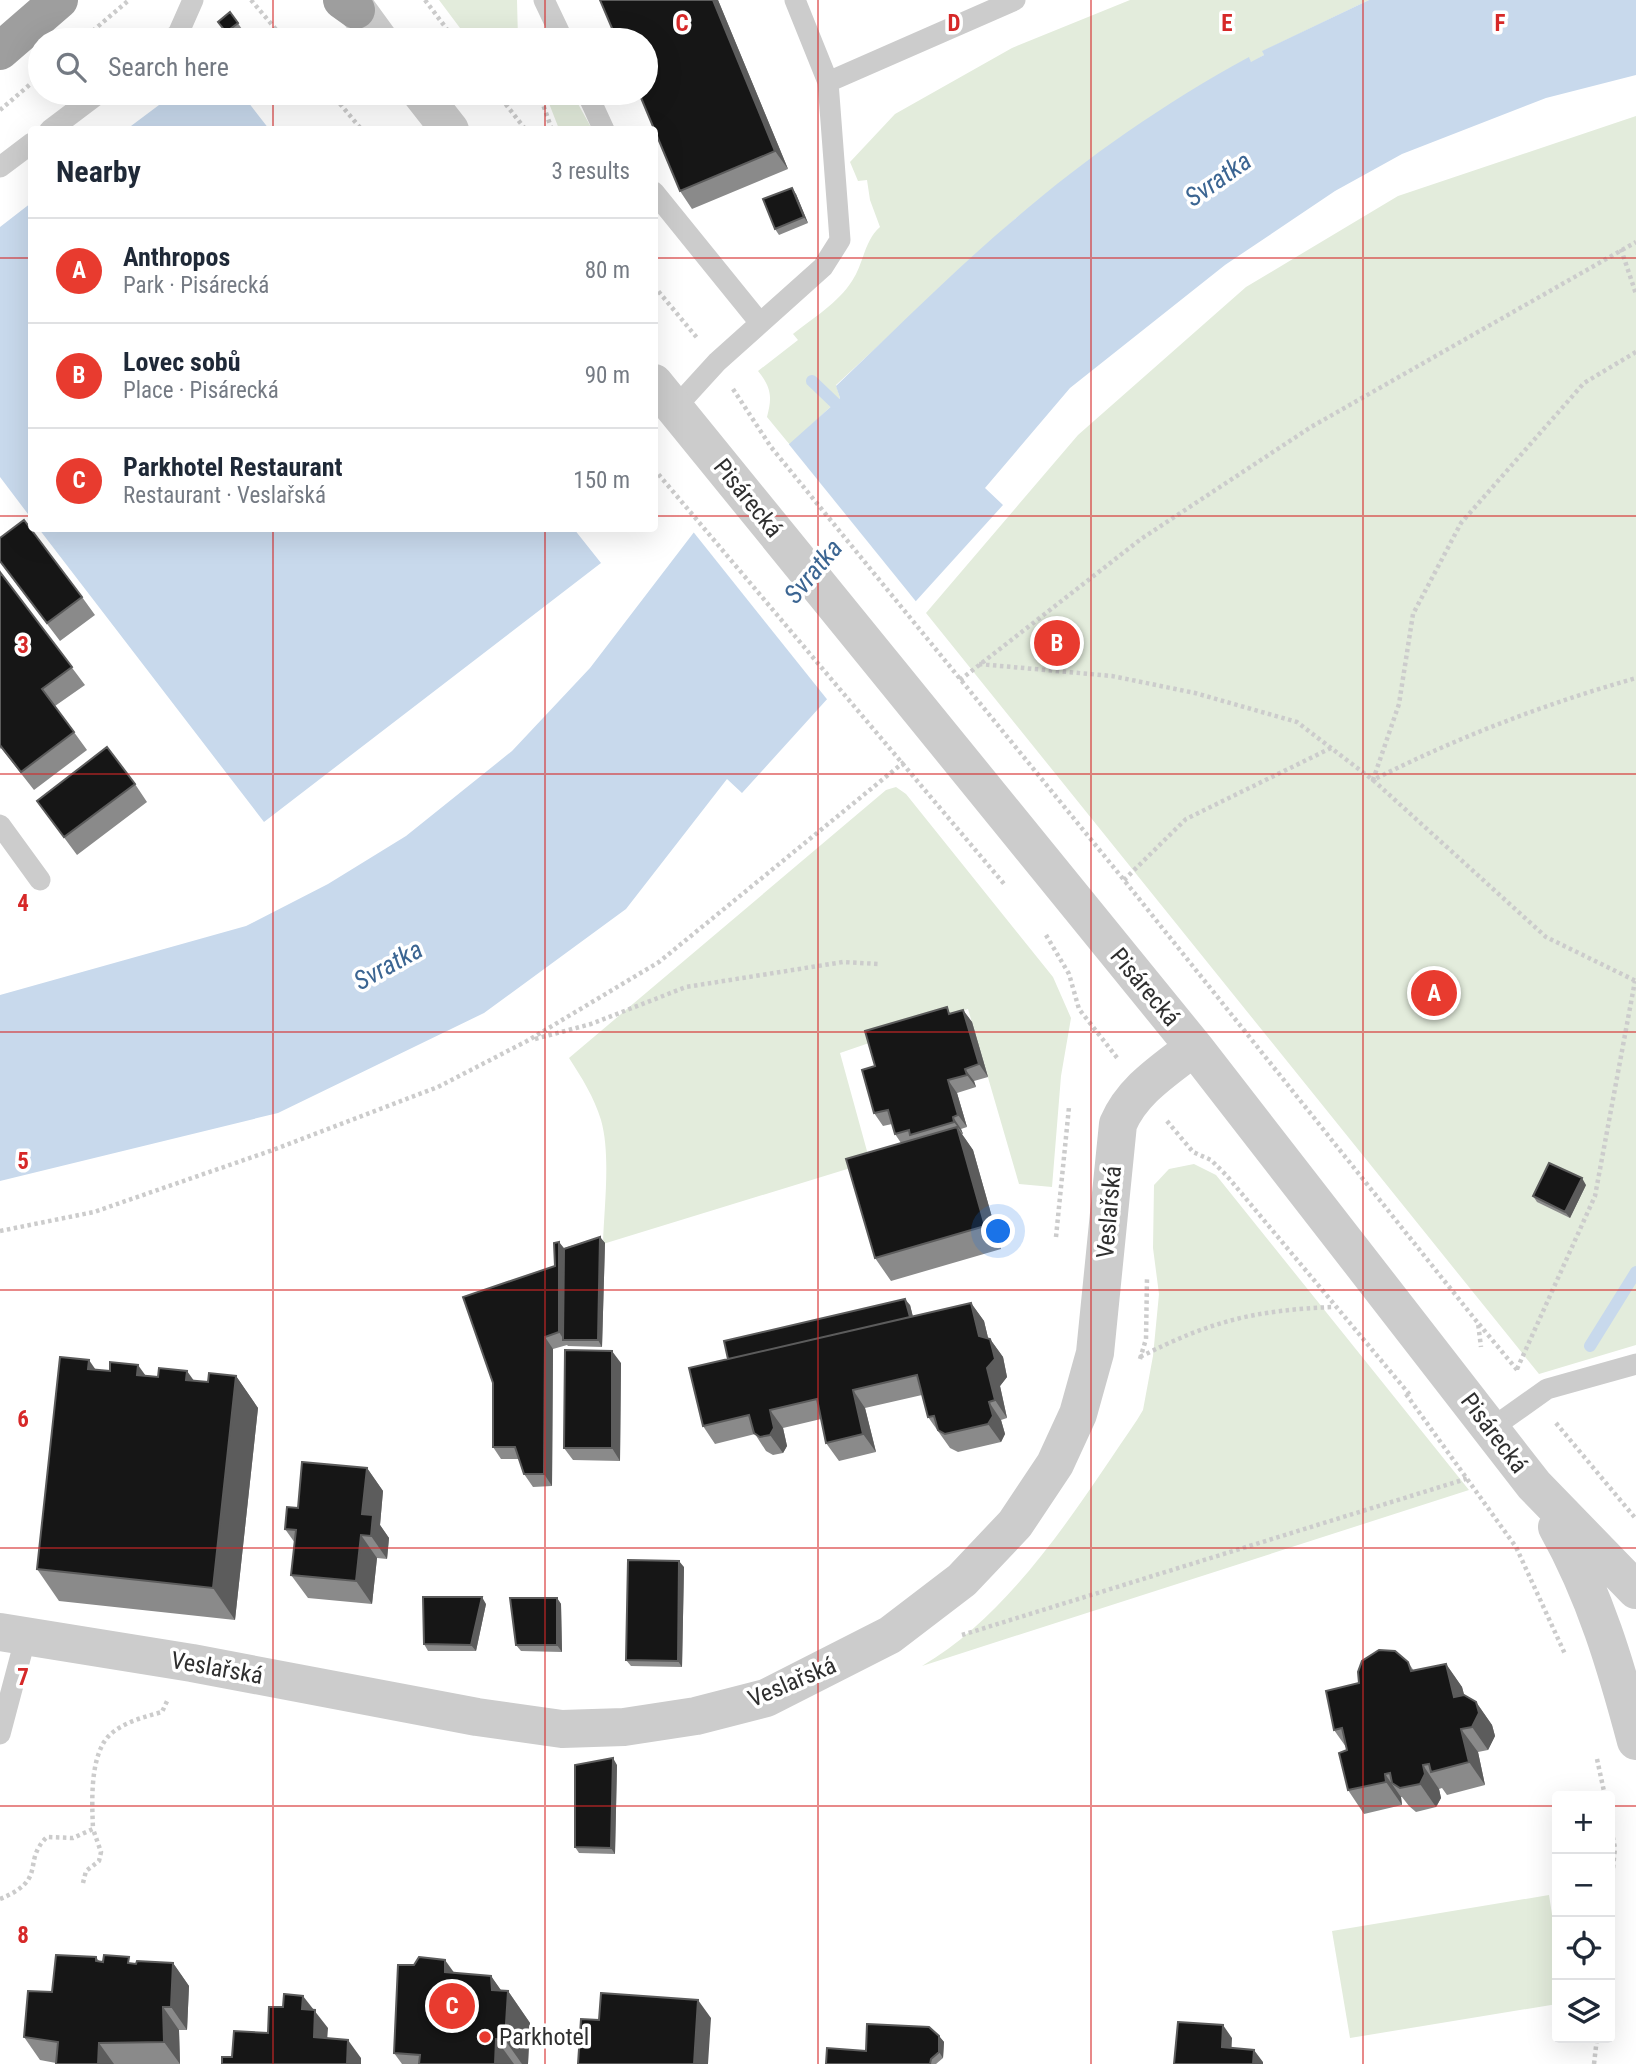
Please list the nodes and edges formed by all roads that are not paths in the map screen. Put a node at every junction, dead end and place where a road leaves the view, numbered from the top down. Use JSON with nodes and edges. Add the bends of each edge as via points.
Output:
{"nodes":[{"id":1,"x":59,"y":0,"type":"edge"},
{"id":2,"x":193,"y":0,"type":"edge"},
{"id":3,"x":544,"y":0,"type":"edge"},
{"id":4,"x":794,"y":0,"type":"edge"},
{"id":5,"x":1015,"y":0,"type":"edge"},
{"id":6,"x":349,"y":3,"type":"edge"},
{"id":7,"x":181,"y":28,"type":"edge"},
{"id":8,"x":369,"y":28,"type":"edge"},
{"id":9,"x":557,"y":28,"type":"edge"},
{"id":10,"x":0,"y":51,"type":"edge"},
{"id":11,"x":828,"y":82,"type":"junction"},
{"id":12,"x":83,"y":105,"type":"edge"},
{"id":13,"x":430,"y":105,"type":"edge"},
{"id":14,"x":593,"y":105,"type":"edge"},
{"id":15,"x":55,"y":126,"type":"edge"},
{"id":16,"x":447,"y":126,"type":"edge"},
{"id":17,"x":602,"y":126,"type":"edge"},
{"id":18,"x":28,"y":146,"type":"edge"},
{"id":19,"x":0,"y":167,"type":"edge"},
{"id":20,"x":658,"y":197,"type":"edge"},
{"id":21,"x":760,"y":323,"type":"junction"},
{"id":22,"x":665,"y":395,"type":"edge"},
{"id":23,"x":0,"y":825,"type":"edge"},
{"id":24,"x":40,"y":880,"type":"dead end"},
{"id":25,"x":1194,"y":1047,"type":"junction"},
{"id":26,"x":1636,"y":1364,"type":"edge"},
{"id":27,"x":1492,"y":1428,"type":"junction"},
{"id":28,"x":1534,"y":1485,"type":"junction"},
{"id":29,"x":1636,"y":1590,"type":"edge"},
{"id":30,"x":13,"y":1634,"type":"edge"},
{"id":31,"x":0,"y":1734,"type":"edge"},
{"id":32,"x":1636,"y":1741,"type":"edge"}],
"edges":[{"from":1,"to":10,"type":"highway"},
{"from":2,"to":7,"type":"lane"},
{"from":3,"to":9,"type":"lane"},
{"from":4,"to":11,"type":"lane"},
{"from":5,"to":11,"type":"lane"},
{"from":6,"to":8,"type":"street"},
{"from":11,"to":21,"type":"lane","via":[[840,240],[822,267]]},
{"from":12,"to":15,"type":"lane"},
{"from":13,"to":16,"type":"street"},
{"from":14,"to":17,"type":"lane"},
{"from":18,"to":19,"type":"lane"},
{"from":20,"to":21,"type":"lane"},
{"from":21,"to":22,"type":"lane","via":[[717,362]]},
{"from":22,"to":25,"type":"street","name":"Pisárecká"},
{"from":23,"to":24,"type":"lane"},
{"from":25,"to":27,"type":"street","name":"Pisárecká"},
{"from":25,"to":30,"type":"street","name":"Veslařská","via":[[1127,1103],[1118,1124],[1095,1353],[1077,1414],[1055,1464],[1015,1524],[962,1580],[890,1634],[823,1672],[766,1698],[696,1716],[562,1730]]},
{"from":26,"to":27,"type":"lane","via":[[1547,1390]]},
{"from":27,"to":28,"type":"street","name":"Pisárecká"},
{"from":28,"to":29,"type":"street","name":"Pisárecká"},
{"from":28,"to":32,"type":"street","via":[[1588,1590],[1611,1647]]},
{"from":30,"to":31,"type":"lane"}]}
